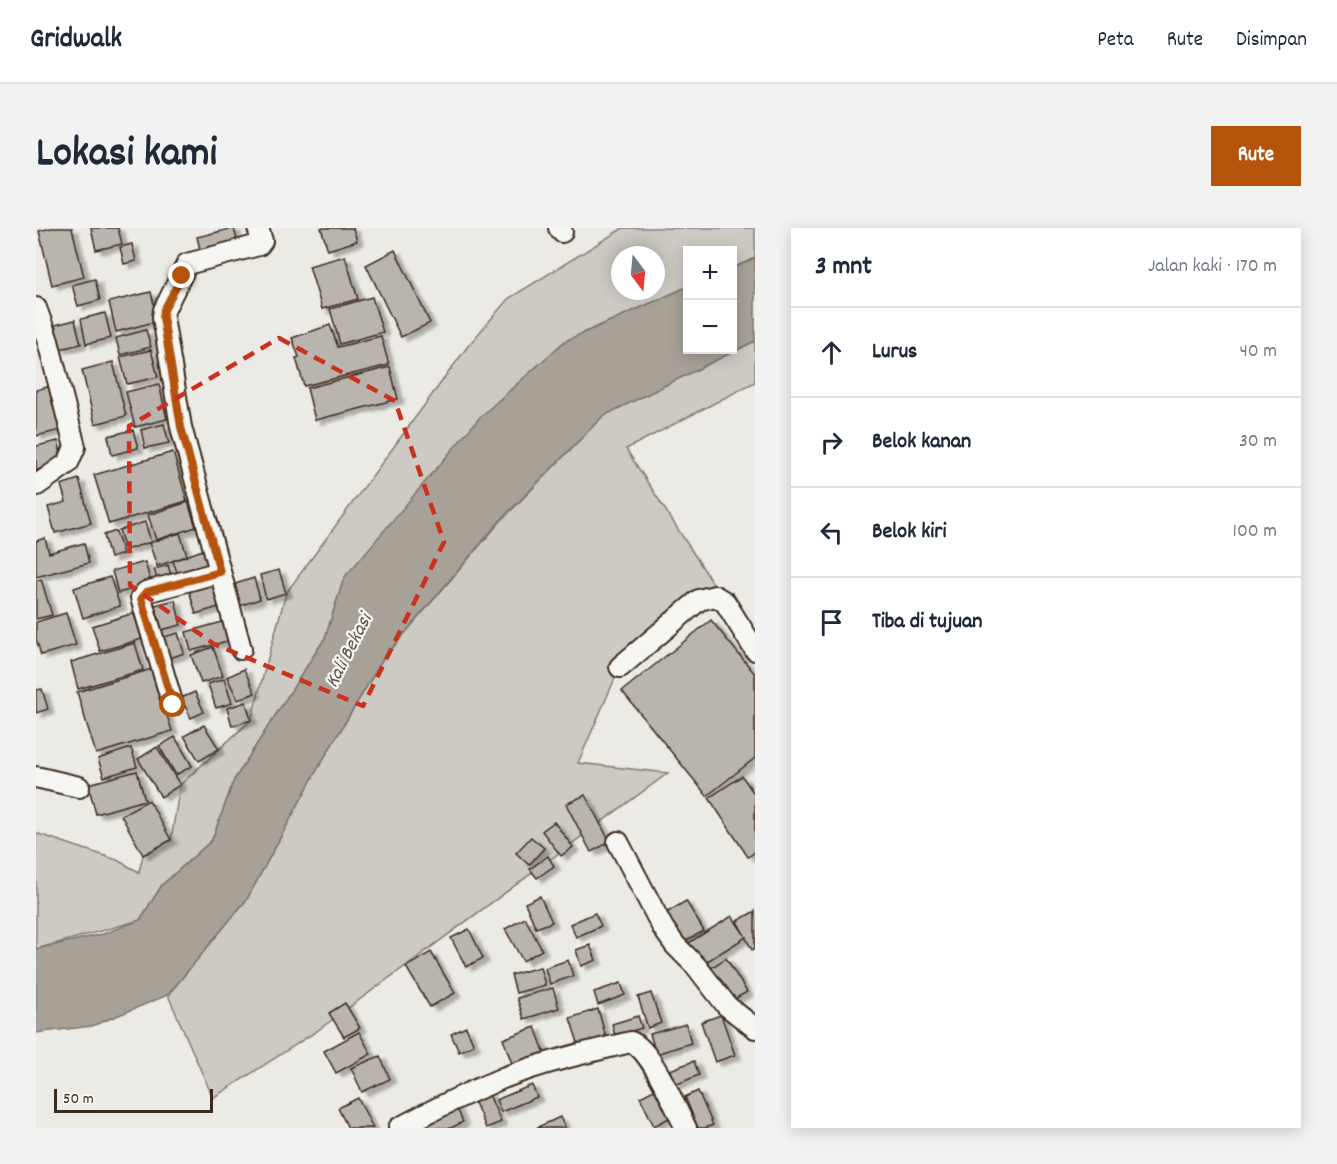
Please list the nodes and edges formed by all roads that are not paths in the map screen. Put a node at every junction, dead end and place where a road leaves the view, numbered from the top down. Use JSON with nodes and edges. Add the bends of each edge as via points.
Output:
{"nodes":[{"id":1,"x":258,"y":228,"type":"edge"},
{"id":2,"x":36,"y":308,"type":"edge"},
{"id":3,"x":37,"y":485,"type":"edge"},
{"id":4,"x":220,"y":572,"type":"junction"},
{"id":5,"x":241,"y":649,"type":"dead end"},
{"id":6,"x":755,"y":650,"type":"edge"},
{"id":7,"x":620,"y":667,"type":"dead end"},
{"id":8,"x":173,"y":705,"type":"dead end"},
{"id":9,"x":36,"y":777,"type":"edge"},
{"id":10,"x":79,"y":786,"type":"dead end"},
{"id":11,"x":618,"y":842,"type":"dead end"},
{"id":12,"x":755,"y":1028,"type":"edge"},
{"id":13,"x":399,"y":1128,"type":"edge"},
{"id":14,"x":686,"y":1128,"type":"edge"}],
"edges":[{"from":1,"to":4,"type":"street","via":[[259,245],[187,264],[163,317],[181,427]]},
{"from":2,"to":3,"type":"street","via":[[75,447],[68,464]]},
{"from":4,"to":5,"type":"street"},
{"from":4,"to":8,"type":"street","via":[[146,592],[141,598]]},
{"from":6,"to":7,"type":"street","via":[[725,602],[715,596],[699,600]]},
{"from":9,"to":10,"type":"street"},
{"from":11,"to":12,"type":"street","via":[[675,945],[727,1006]]},
{"from":13,"to":14,"type":"street","via":[[504,1078],[631,1042],[657,1071]]}]}
